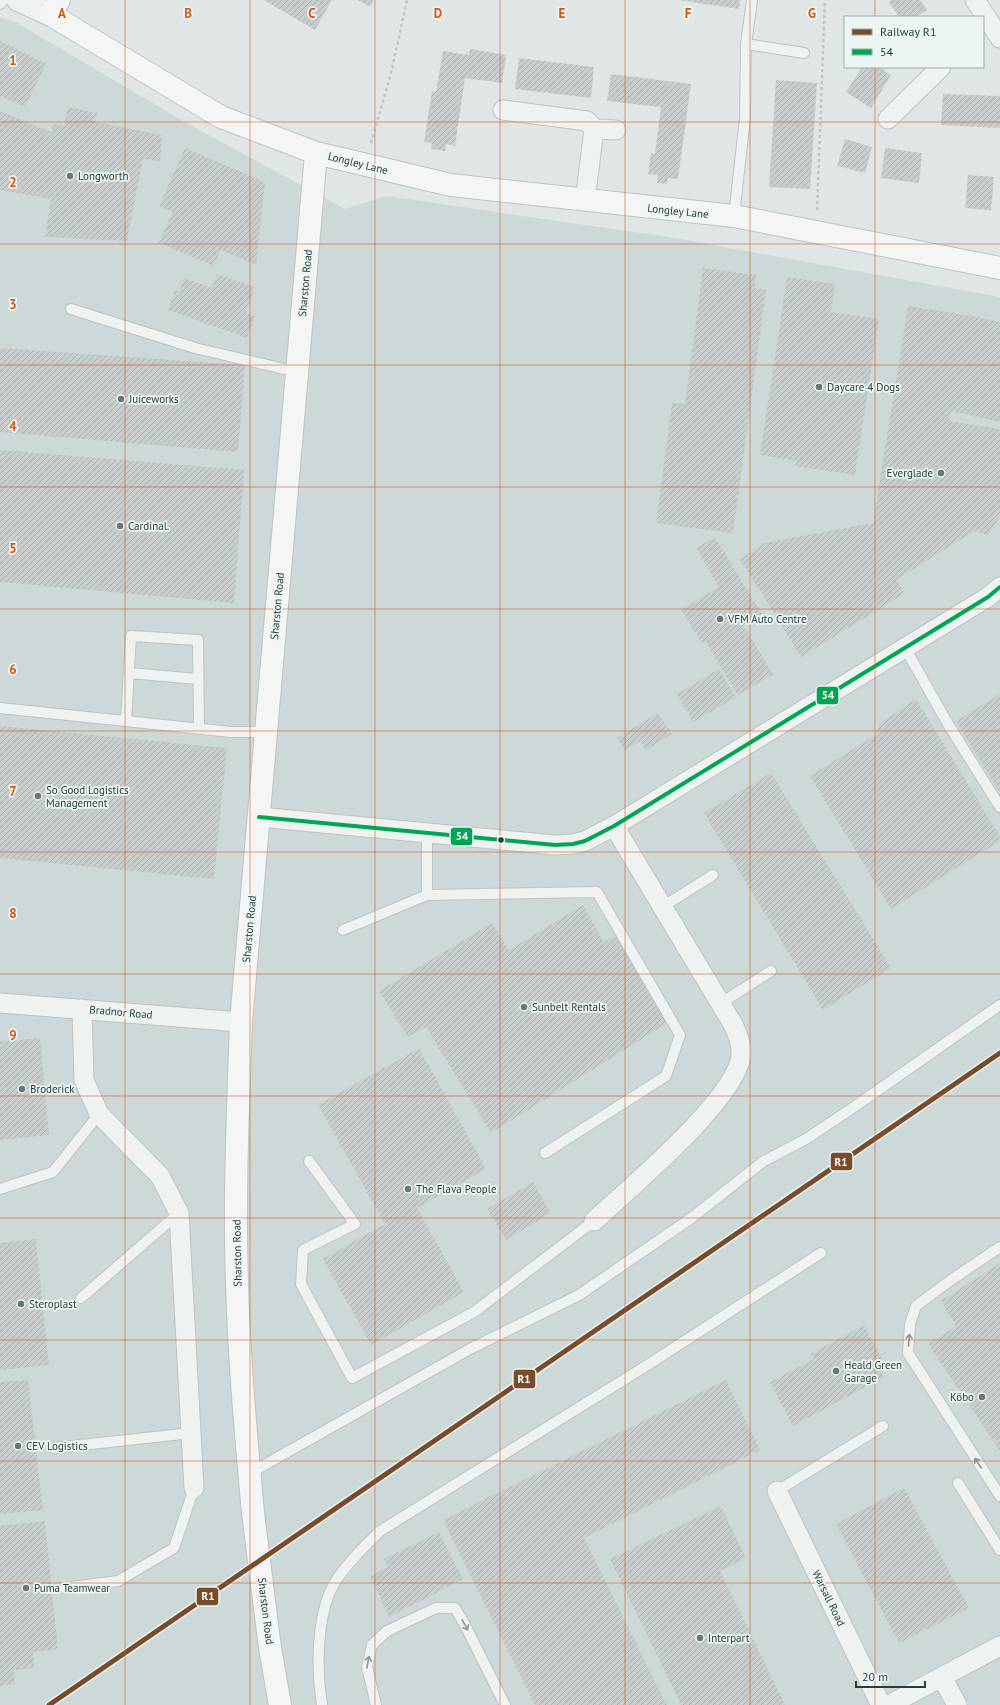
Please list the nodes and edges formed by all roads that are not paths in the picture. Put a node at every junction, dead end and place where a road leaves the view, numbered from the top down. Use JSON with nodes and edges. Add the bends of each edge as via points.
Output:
{"nodes":[{"id":1,"x":4,"y":0,"type":"edge"},
{"id":2,"x":18,"y":0,"type":"edge"},
{"id":3,"x":752,"y":0,"type":"edge"},
{"id":4,"x":975,"y":0,"type":"edge"},
{"id":5,"x":0,"y":4,"type":"edge"},
{"id":6,"x":55,"y":8,"type":"edge"},
{"id":7,"x":983,"y":16,"type":"edge"},
{"id":8,"x":984,"y":17,"type":"edge"},
{"id":9,"x":992,"y":33,"type":"edge"},
{"id":10,"x":746,"y":44,"type":"junction"},
{"id":11,"x":804,"y":53,"type":"dead end"},
{"id":12,"x":940,"y":68,"type":"edge"},
{"id":13,"x":503,"y":110,"type":"dead end"},
{"id":14,"x":888,"y":119,"type":"dead end"},
{"id":15,"x":594,"y":129,"type":"junction"},
{"id":16,"x":616,"y":130,"type":"dead end"},
{"id":17,"x":316,"y":153,"type":"junction"},
{"id":18,"x":586,"y":201,"type":"junction"},
{"id":19,"x":734,"y":216,"type":"junction"},
{"id":20,"x":1000,"y":268,"type":"edge"},
{"id":21,"x":70,"y":309,"type":"dead end"},
{"id":22,"x":297,"y":372,"type":"junction"},
{"id":23,"x":1000,"y":587,"type":"edge"},
{"id":24,"x":905,"y":648,"type":"junction"},
{"id":25,"x":129,"y":673,"type":"junction"},
{"id":26,"x":198,"y":679,"type":"junction"},
{"id":27,"x":0,"y":708,"type":"edge"},
{"id":28,"x":126,"y":721,"type":"junction"},
{"id":29,"x":199,"y":728,"type":"junction"},
{"id":30,"x":266,"y":732,"type":"junction"},
{"id":31,"x":1000,"y":807,"type":"edge"},
{"id":32,"x":259,"y":817,"type":"junction"},
{"id":33,"x":614,"y":826,"type":"junction"},
{"id":34,"x":427,"y":832,"type":"junction"},
{"id":35,"x":713,"y":875,"type":"dead end"},
{"id":36,"x":427,"y":895,"type":"junction"},
{"id":37,"x":662,"y":906,"type":"junction"},
{"id":38,"x":343,"y":930,"type":"dead end"},
{"id":39,"x":771,"y":971,"type":"dead end"},
{"id":40,"x":0,"y":1003,"type":"edge"},
{"id":41,"x":721,"y":1003,"type":"junction"},
{"id":42,"x":1000,"y":1005,"type":"edge"},
{"id":43,"x":82,"y":1009,"type":"junction"},
{"id":44,"x":241,"y":1022,"type":"junction"},
{"id":45,"x":99,"y":1114,"type":"junction"},
{"id":46,"x":546,"y":1153,"type":"dead end"},
{"id":47,"x":309,"y":1161,"type":"dead end"},
{"id":48,"x":0,"y":1189,"type":"edge"},
{"id":49,"x":179,"y":1213,"type":"junction"},
{"id":50,"x":594,"y":1220,"type":"joint"},
{"id":51,"x":1000,"y":1247,"type":"edge"},
{"id":52,"x":821,"y":1253,"type":"dead end"},
{"id":53,"x":81,"y":1298,"type":"dead end"},
{"id":54,"x":883,"y":1426,"type":"dead end"},
{"id":55,"x":191,"y":1433,"type":"junction"},
{"id":56,"x":54,"y":1448,"type":"dead end"},
{"id":57,"x":250,"y":1473,"type":"junction"},
{"id":58,"x":958,"y":1483,"type":"dead end"},
{"id":59,"x":194,"y":1488,"type":"joint"},
{"id":60,"x":777,"y":1492,"type":"joint"},
{"id":61,"x":1000,"y":1496,"type":"edge"},
{"id":62,"x":1000,"y":1550,"type":"edge"},
{"id":63,"x":64,"y":1588,"type":"dead end"},
{"id":64,"x":1000,"y":1646,"type":"edge"},
{"id":65,"x":942,"y":1677,"type":"junction"},
{"id":66,"x":280,"y":1705,"type":"edge"},
{"id":67,"x":322,"y":1705,"type":"edge"},
{"id":68,"x":376,"y":1705,"type":"edge"},
{"id":69,"x":504,"y":1705,"type":"edge"},
{"id":70,"x":881,"y":1705,"type":"edge"},
{"id":71,"x":889,"y":1705,"type":"edge"},
{"id":72,"x":957,"y":1705,"type":"edge"}],
"edges":[{"from":1,"to":5,"type":"lane"},
{"from":2,"to":6,"type":"street","name":"Longley Lane"},
{"from":3,"to":10,"type":"lane"},
{"from":4,"to":7,"type":"street"},
{"from":6,"to":17,"type":"main road","name":"Longley Lane","via":[[221,117]]},
{"from":8,"to":9,"type":"street"},
{"from":10,"to":11,"type":"lane"},
{"from":10,"to":19,"type":"lane","via":[[744,118]]},
{"from":12,"to":14,"type":"street"},
{"from":13,"to":15,"type":"street","via":[[587,121]]},
{"from":15,"to":16,"type":"street"},
{"from":15,"to":18,"type":"street"},
{"from":17,"to":18,"type":"main road","name":"Longley Lane","via":[[451,186]]},
{"from":17,"to":22,"type":"main road","name":"Sharston Road"},
{"from":18,"to":19,"type":"main road","name":"Longley Lane"},
{"from":19,"to":20,"type":"main road","name":"Longley Lane"},
{"from":21,"to":22,"type":"lane","via":[[195,348]]},
{"from":22,"to":30,"type":"main road","name":"Sharston Road"},
{"from":23,"to":24,"type":"street"},
{"from":24,"to":31,"type":"lane","via":[[948,724]]},
{"from":24,"to":33,"type":"street"},
{"from":25,"to":26,"type":"lane"},
{"from":25,"to":26,"type":"lane","via":[[131,636],[198,640]]},
{"from":25,"to":28,"type":"lane"},
{"from":26,"to":29,"type":"lane"},
{"from":27,"to":28,"type":"lane"},
{"from":28,"to":29,"type":"lane"},
{"from":29,"to":30,"type":"lane","via":[[231,732]]},
{"from":30,"to":32,"type":"main road","name":"Sharston Road"},
{"from":32,"to":34,"type":"street"},
{"from":32,"to":44,"type":"main road","name":"Sharston Road"},
{"from":33,"to":34,"type":"street","via":[[585,841],[556,845]]},
{"from":33,"to":37,"type":"street"},
{"from":34,"to":36,"type":"lane"},
{"from":35,"to":37,"type":"lane"},
{"from":36,"to":38,"type":"lane"},
{"from":36,"to":46,"type":"lane","via":[[597,892],[680,1034],[666,1076]]},
{"from":37,"to":41,"type":"street"},
{"from":39,"to":41,"type":"lane"},
{"from":40,"to":43,"type":"street","name":"Bradnor Road"},
{"from":41,"to":50,"type":"street","via":[[740,1040],[741,1055],[737,1070],[709,1111],[673,1148]]},
{"from":42,"to":57,"type":"lane","via":[[806,1139],[764,1161],[690,1218],[579,1295],[470,1349]]},
{"from":43,"to":44,"type":"street","name":"Bradnor Road"},
{"from":43,"to":45,"type":"street","via":[[84,1080]]},
{"from":44,"to":57,"type":"main road","name":"Sharston Road","via":[[236,1161],[237,1283]]},
{"from":45,"to":48,"type":"lane","via":[[53,1172]]},
{"from":45,"to":49,"type":"street","via":[[160,1176]]},
{"from":47,"to":50,"type":"lane","via":[[355,1224],[303,1250],[301,1284],[352,1378],[474,1312]]},
{"from":49,"to":53,"type":"lane"},
{"from":49,"to":55,"type":"street"},
{"from":61,"to":51,"type":"lane","one_way":true,"via":[[908,1354],[910,1324],[916,1306]]},
{"from":52,"to":67,"type":"lane","via":[[646,1366],[380,1531],[336,1580],[324,1606],[319,1646]]},
{"from":54,"to":60,"type":"lane"},
{"from":55,"to":56,"type":"lane"},
{"from":55,"to":59,"type":"street"},
{"from":57,"to":66,"type":"main road","name":"Sharston Road","bridge":true,"via":[[270,1648]]},
{"from":58,"to":62,"type":"lane"},
{"from":59,"to":63,"type":"lane","via":[[174,1548],[118,1581]]},
{"from":60,"to":70,"type":"street","name":"Warsall Road"},
{"from":64,"to":65,"type":"street"},
{"from":65,"to":71,"type":"street"},
{"from":65,"to":72,"type":"street"},
{"from":68,"to":69,"type":"lane","one_way":true,"via":[[367,1667],[372,1645],[387,1631],[436,1608],[455,1608]]}]}
